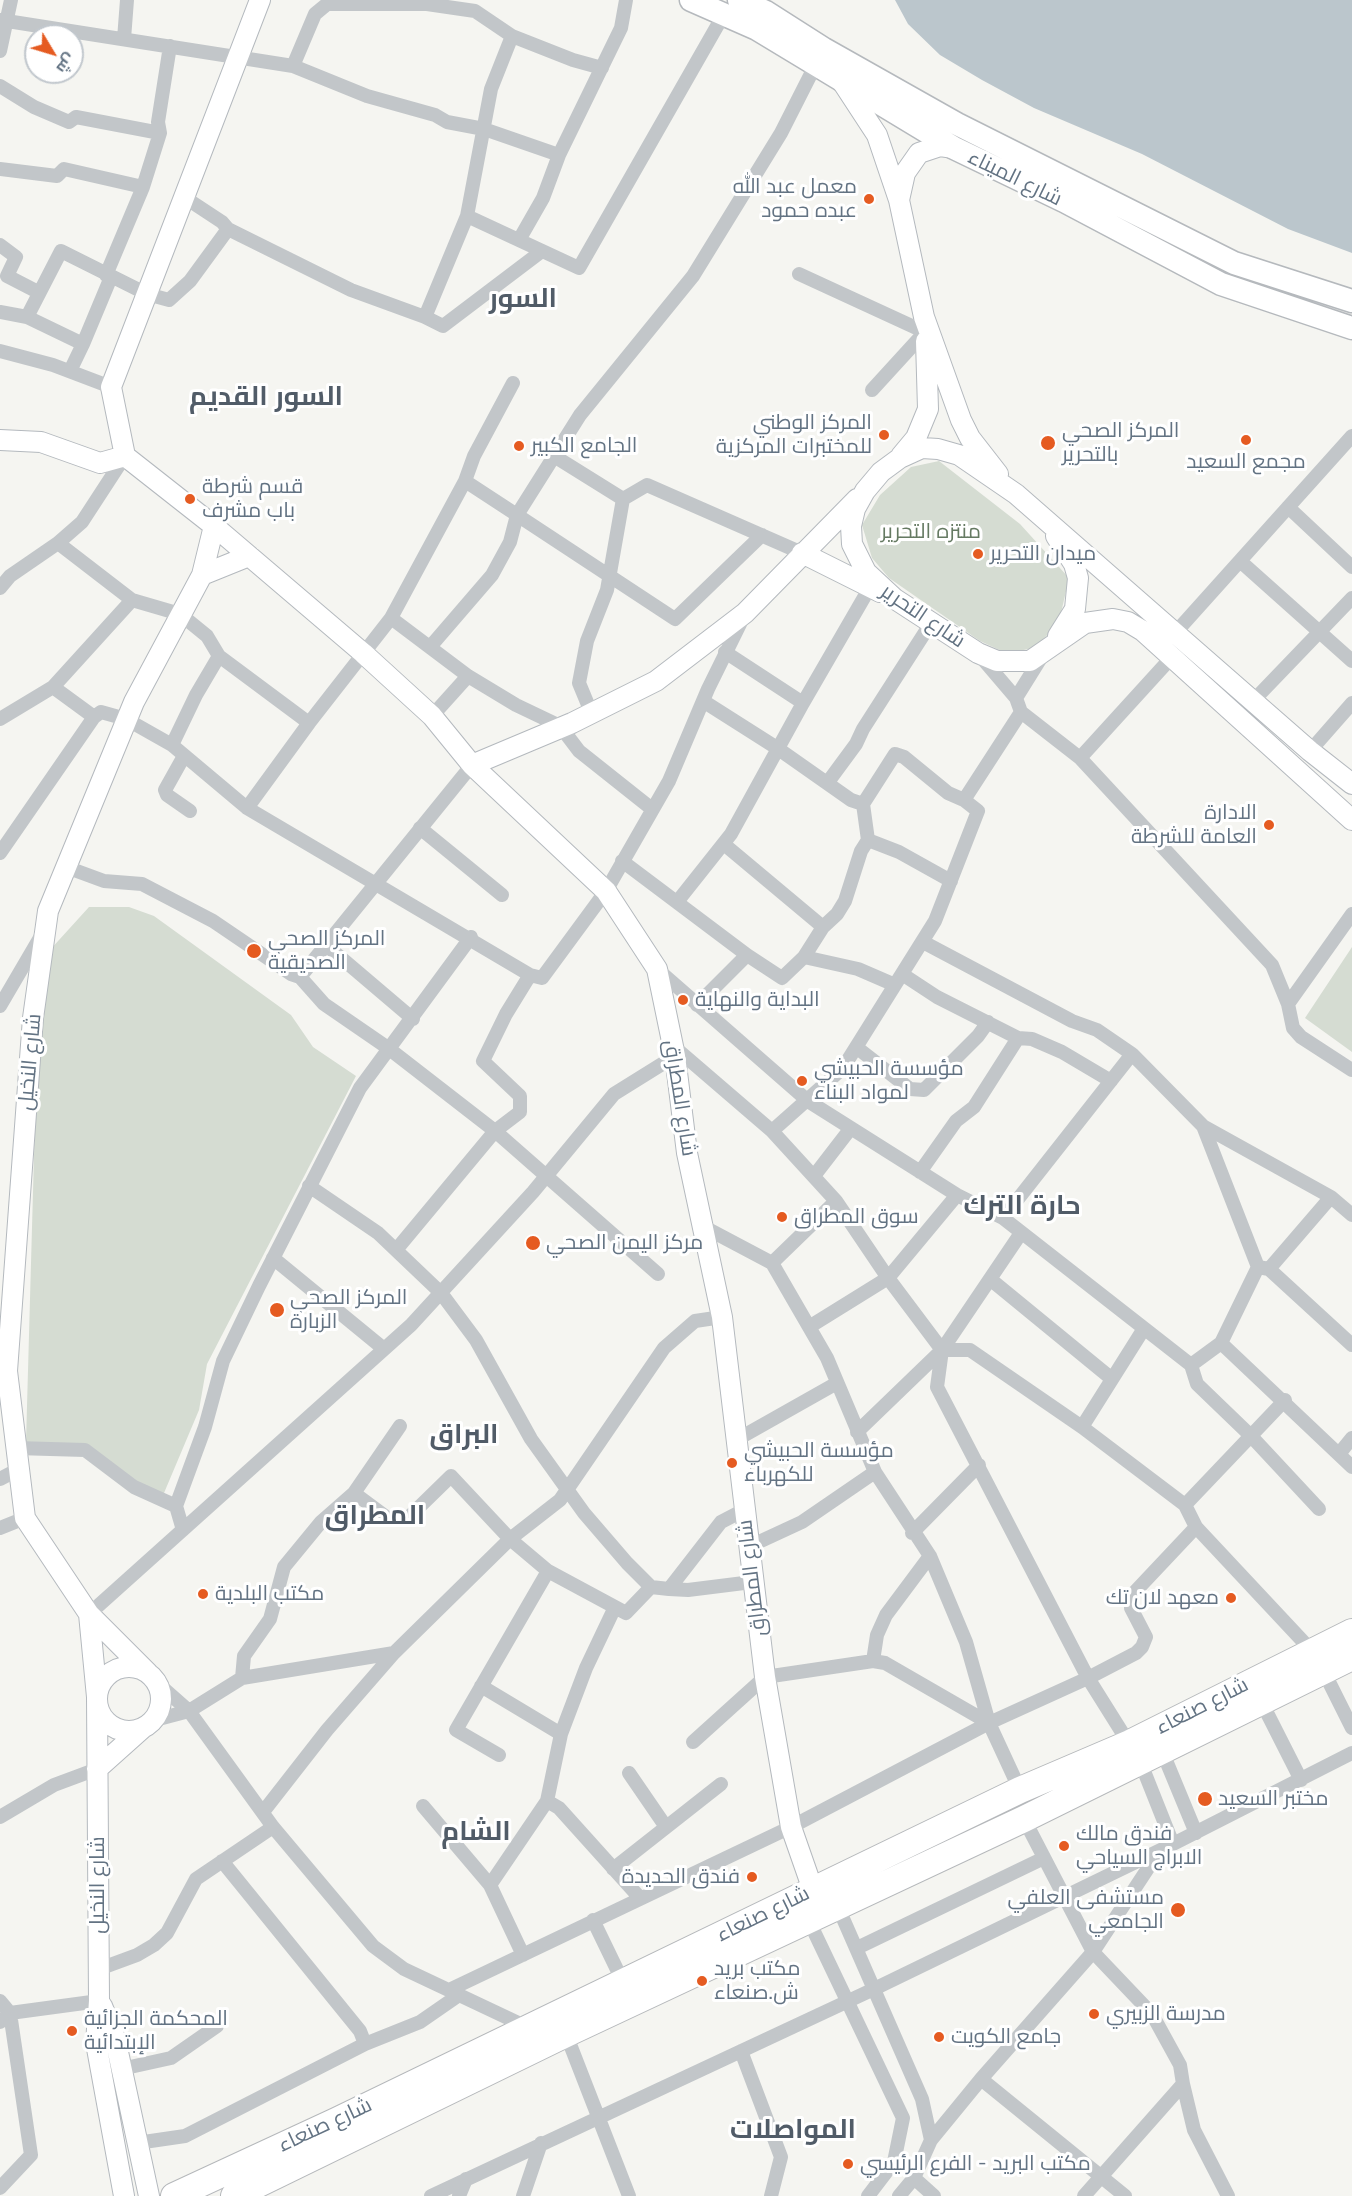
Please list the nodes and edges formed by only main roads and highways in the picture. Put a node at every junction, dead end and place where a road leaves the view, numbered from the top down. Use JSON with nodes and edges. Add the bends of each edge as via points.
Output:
{"nodes":[{"id":1,"x":692,"y":0,"type":"edge"},
{"id":2,"x":732,"y":7,"type":"edge"},
{"id":3,"x":1352,"y":301,"type":"edge"},
{"id":4,"x":1352,"y":328,"type":"edge"},
{"id":5,"x":1352,"y":1632,"type":"edge"},
{"id":6,"x":1352,"y":1657,"type":"edge"},
{"id":7,"x":1318,"y":1661,"type":"junction"},
{"id":8,"x":1147,"y":1747,"type":"junction"},
{"id":9,"x":339,"y":2132,"type":"junction"},
{"id":10,"x":299,"y":2151,"type":"junction"},
{"id":11,"x":174,"y":2196,"type":"edge"},
{"id":12,"x":234,"y":2196,"type":"edge"}],
"edges":[{"from":1,"to":2,"type":"main road","name":"شارع الميناء"},
{"from":2,"to":3,"type":"main road","via":[[766,12],[957,124],[1234,263]]},
{"from":2,"to":4,"type":"main road","name":"شارع الميناء","via":[[757,29],[954,148],[1221,284]]},
{"from":5,"to":7,"type":"highway","name":"شارع صنعاء"},
{"from":6,"to":7,"type":"highway","name":"شارع صنعاء"},
{"from":7,"to":8,"type":"highway","name":"شارع صنعاء"},
{"from":7,"to":8,"type":"highway","name":"شارع صنعاء","via":[[1261,1701]]},
{"from":8,"to":9,"type":"highway","name":"شارع صنعاء","via":[[1024,1819],[566,2034]]},
{"from":8,"to":9,"type":"highway","name":"شارع صنعاء","via":[[1020,1790],[529,2028]]},
{"from":9,"to":10,"type":"highway","name":"شارع صنعاء"},
{"from":10,"to":11,"type":"highway","name":"شارع صنعاء"},
{"from":10,"to":12,"type":"highway","name":"شارع صنعاء"}]}
